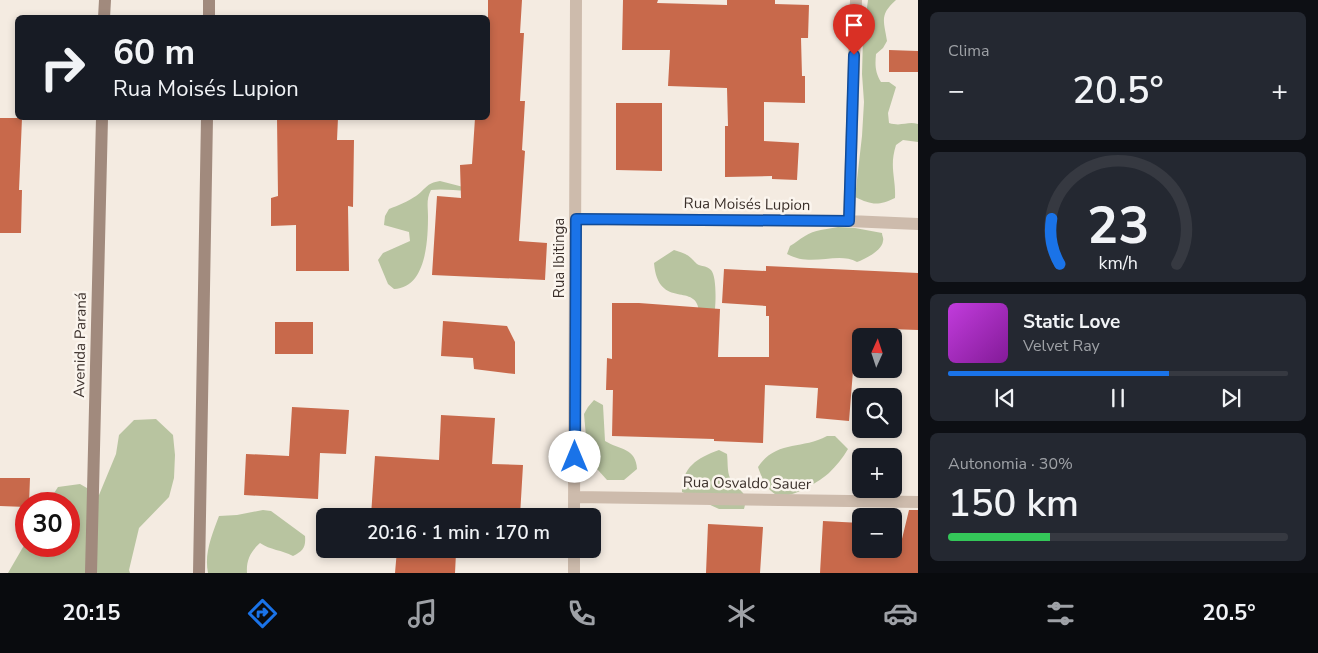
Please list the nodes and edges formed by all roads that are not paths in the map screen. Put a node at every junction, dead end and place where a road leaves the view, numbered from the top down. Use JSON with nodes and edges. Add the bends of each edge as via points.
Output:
{"nodes":[{"id":1,"x":105,"y":0,"type":"edge"},
{"id":2,"x":209,"y":0,"type":"edge"},
{"id":3,"x":576,"y":0,"type":"edge"},
{"id":4,"x":856,"y":0,"type":"edge"},
{"id":5,"x":104,"y":15,"type":"edge"},
{"id":6,"x":209,"y":15,"type":"edge"},
{"id":7,"x":102,"y":120,"type":"edge"},
{"id":8,"x":207,"y":120,"type":"edge"},
{"id":9,"x":576,"y":219,"type":"junction"},
{"id":10,"x":849,"y":221,"type":"junction"},
{"id":11,"x":918,"y":224,"type":"edge"},
{"id":12,"x":575,"y":497,"type":"junction"},
{"id":13,"x":918,"y":502,"type":"edge"},
{"id":14,"x":574,"y":508,"type":"edge"},
{"id":15,"x":574,"y":558,"type":"edge"},
{"id":16,"x":91,"y":573,"type":"edge"},
{"id":17,"x":199,"y":573,"type":"edge"},
{"id":18,"x":574,"y":573,"type":"edge"}],
"edges":[{"from":1,"to":5,"type":"main road"},
{"from":2,"to":6,"type":"main road"},
{"from":3,"to":9,"type":"street","name":"Rua Ibitinga"},
{"from":4,"to":10,"type":"street"},
{"from":7,"to":16,"type":"main road","name":"Avenida Paraná"},
{"from":8,"to":17,"type":"main road"},
{"from":9,"to":10,"type":"street","name":"Rua Moisés Lupion"},
{"from":9,"to":12,"type":"street","name":"Rua Ibitinga"},
{"from":10,"to":11,"type":"street","name":"Rua Moisés Lupion"},
{"from":12,"to":13,"type":"street","name":"Rua Osvaldo Sauer"},
{"from":12,"to":14,"type":"street","name":"Rua Ibitinga"},
{"from":15,"to":18,"type":"street"}]}
